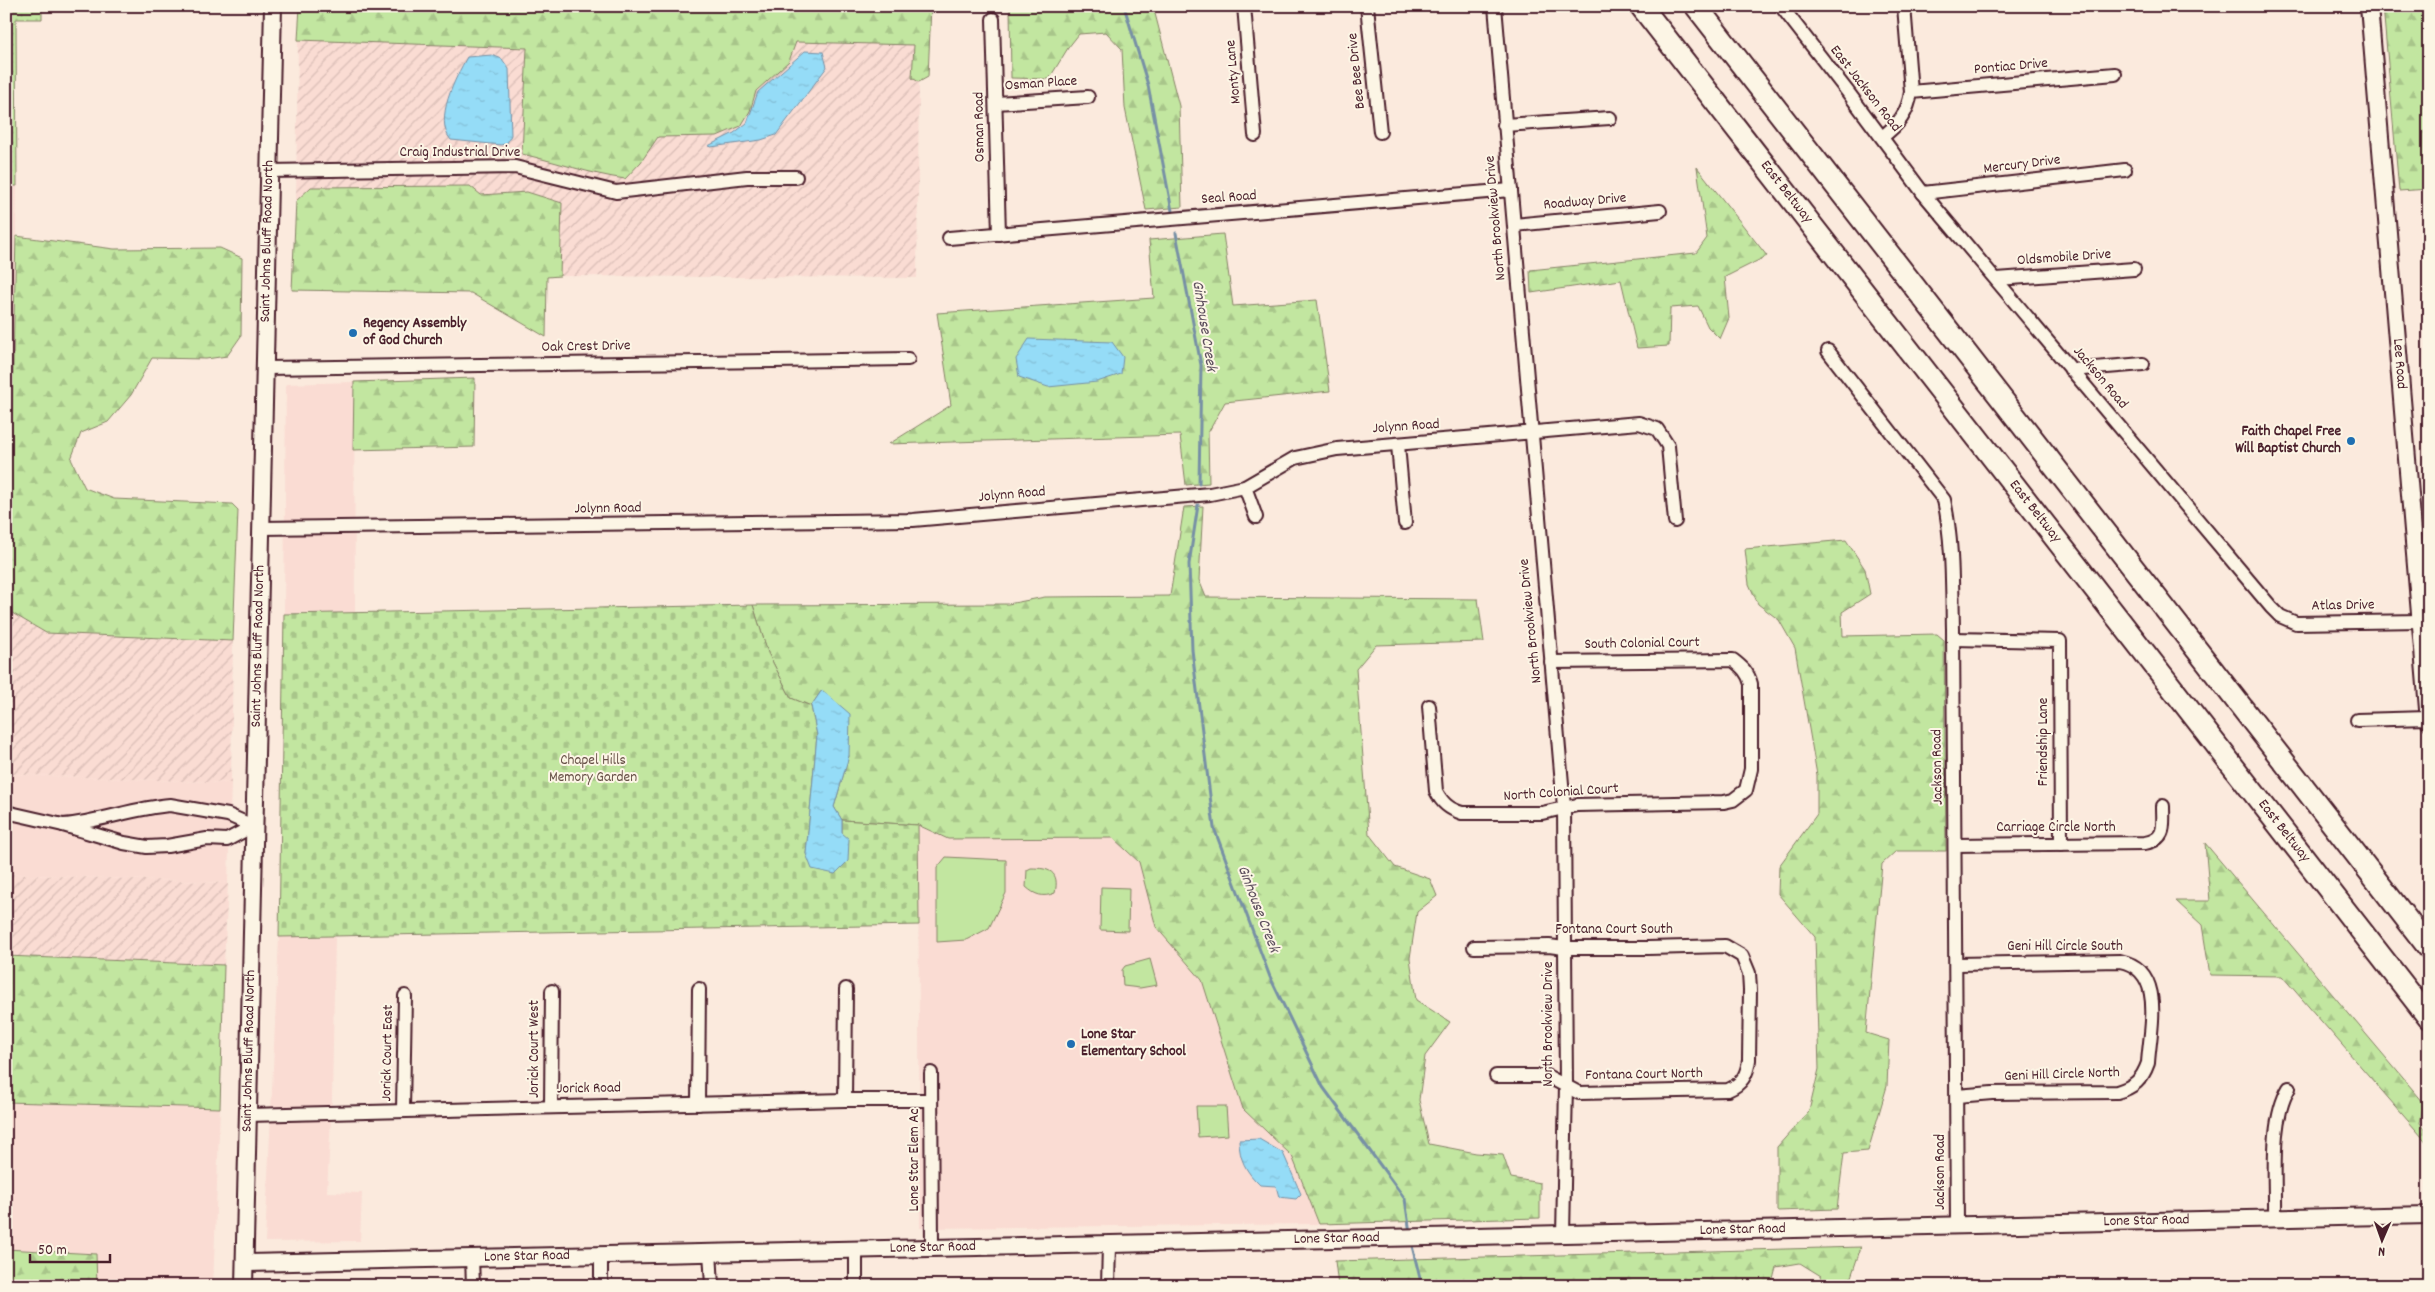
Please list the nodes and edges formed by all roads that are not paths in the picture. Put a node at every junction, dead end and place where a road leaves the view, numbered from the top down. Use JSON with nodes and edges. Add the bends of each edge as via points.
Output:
{"nodes":[{"id":1,"x":273,"y":6,"type":"edge"},
{"id":2,"x":1244,"y":6,"type":"edge"},
{"id":3,"x":1367,"y":6,"type":"edge"},
{"id":4,"x":1495,"y":6,"type":"edge"},
{"id":5,"x":1641,"y":6,"type":"edge"},
{"id":6,"x":1696,"y":6,"type":"edge"},
{"id":7,"x":1781,"y":6,"type":"edge"},
{"id":8,"x":1904,"y":6,"type":"edge"},
{"id":9,"x":2369,"y":6,"type":"edge"},
{"id":10,"x":994,"y":19,"type":"dead end"},
{"id":11,"x":2115,"y":74,"type":"dead end"},
{"id":12,"x":1911,"y":92,"type":"junction"},
{"id":13,"x":1088,"y":97,"type":"dead end"},
{"id":14,"x":996,"y":103,"type":"junction"},
{"id":15,"x":1610,"y":118,"type":"dead end"},
{"id":16,"x":1504,"y":125,"type":"junction"},
{"id":17,"x":1380,"y":132,"type":"dead end"},
{"id":18,"x":1255,"y":135,"type":"dead end"},
{"id":19,"x":1882,"y":138,"type":"junction"},
{"id":20,"x":2126,"y":170,"type":"dead end"},
{"id":21,"x":269,"y":171,"type":"junction"},
{"id":22,"x":796,"y":177,"type":"dead end"},
{"id":23,"x":1511,"y":190,"type":"junction"},
{"id":24,"x":1923,"y":193,"type":"junction"},
{"id":25,"x":1660,"y":211,"type":"dead end"},
{"id":26,"x":1514,"y":225,"type":"junction"},
{"id":27,"x":998,"y":234,"type":"junction"},
{"id":28,"x":949,"y":238,"type":"dead end"},
{"id":29,"x":2134,"y":269,"type":"dead end"},
{"id":30,"x":1997,"y":279,"type":"junction"},
{"id":31,"x":1828,"y":352,"type":"dead end"},
{"id":32,"x":908,"y":359,"type":"dead end"},
{"id":33,"x":2143,"y":364,"type":"dead end"},
{"id":34,"x":265,"y":368,"type":"junction"},
{"id":35,"x":2071,"y":370,"type":"junction"},
{"id":36,"x":1530,"y":433,"type":"junction"},
{"id":37,"x":1398,"y":444,"type":"junction"},
{"id":38,"x":1245,"y":487,"type":"junction"},
{"id":39,"x":1256,"y":517,"type":"dead end"},
{"id":40,"x":1675,"y":522,"type":"dead end"},
{"id":41,"x":1405,"y":523,"type":"dead end"},
{"id":42,"x":261,"y":528,"type":"junction"},
{"id":43,"x":2271,"y":607,"type":"joint"},
{"id":44,"x":2421,"y":621,"type":"junction"},
{"id":45,"x":1953,"y":639,"type":"junction"},
{"id":46,"x":1551,"y":662,"type":"junction"},
{"id":47,"x":1429,"y":706,"type":"dead end"},
{"id":48,"x":2429,"y":719,"type":"edge"},
{"id":49,"x":2356,"y":720,"type":"dead end"},
{"id":50,"x":1732,"y":800,"type":"joint"},
{"id":51,"x":2163,"y":806,"type":"dead end"},
{"id":52,"x":1564,"y":807,"type":"junction"},
{"id":53,"x":6,"y":812,"type":"edge"},
{"id":54,"x":63,"y":825,"type":"junction"},
{"id":55,"x":253,"y":826,"type":"junction"},
{"id":56,"x":2061,"y":844,"type":"junction"},
{"id":57,"x":1956,"y":845,"type":"junction"},
{"id":58,"x":1474,"y":947,"type":"dead end"},
{"id":59,"x":1564,"y":948,"type":"junction"},
{"id":60,"x":2429,"y":948,"type":"edge"},
{"id":61,"x":1956,"y":964,"type":"junction"},
{"id":62,"x":698,"y":989,"type":"dead end"},
{"id":63,"x":846,"y":989,"type":"dead end"},
{"id":64,"x":552,"y":991,"type":"dead end"},
{"id":65,"x":404,"y":996,"type":"dead end"},
{"id":66,"x":2152,"y":998,"type":"joint"},
{"id":67,"x":2429,"y":1018,"type":"edge"},
{"id":68,"x":932,"y":1073,"type":"dead end"},
{"id":69,"x":1496,"y":1076,"type":"dead end"},
{"id":70,"x":1566,"y":1085,"type":"junction"},
{"id":71,"x":1737,"y":1086,"type":"joint"},
{"id":72,"x":2289,"y":1088,"type":"dead end"},
{"id":73,"x":1957,"y":1096,"type":"junction"},
{"id":74,"x":845,"y":1100,"type":"junction"},
{"id":75,"x":931,"y":1100,"type":"junction"},
{"id":76,"x":698,"y":1104,"type":"junction"},
{"id":77,"x":551,"y":1106,"type":"junction"},
{"id":78,"x":403,"y":1110,"type":"junction"},
{"id":79,"x":247,"y":1115,"type":"junction"},
{"id":80,"x":2429,"y":1215,"type":"edge"},
{"id":81,"x":2275,"y":1219,"type":"junction"},
{"id":82,"x":1957,"y":1224,"type":"junction"},
{"id":83,"x":1563,"y":1235,"type":"junction"},
{"id":84,"x":1109,"y":1245,"type":"junction"},
{"id":85,"x":932,"y":1246,"type":"junction"},
{"id":86,"x":856,"y":1248,"type":"junction"},
{"id":87,"x":710,"y":1251,"type":"junction"},
{"id":88,"x":601,"y":1254,"type":"junction"},
{"id":89,"x":472,"y":1257,"type":"junction"},
{"id":90,"x":245,"y":1263,"type":"junction"},
{"id":91,"x":244,"y":1286,"type":"edge"},
{"id":92,"x":473,"y":1286,"type":"edge"},
{"id":93,"x":601,"y":1286,"type":"edge"},
{"id":94,"x":712,"y":1286,"type":"edge"},
{"id":95,"x":856,"y":1286,"type":"edge"},
{"id":96,"x":1108,"y":1286,"type":"edge"}],
"edges":[{"from":1,"to":21,"type":"street","name":"Saint Johns Bluff Road North"},
{"from":2,"to":18,"type":"street","name":"Monty Lane"},
{"from":3,"to":17,"type":"street","name":"Bee Bee Drive"},
{"from":4,"to":16,"type":"street","name":"North Brookview Drive"},
{"from":5,"to":67,"type":"highway","name":"East Beltway"},
{"from":6,"to":60,"type":"highway"},
{"from":7,"to":19,"type":"street","name":"East Jackson Road"},
{"from":8,"to":12,"type":"street"},
{"from":9,"to":44,"type":"street","name":"Lee Road"},
{"from":10,"to":14,"type":"street","name":"Osman Road"},
{"from":11,"to":12,"type":"street","name":"Pontiac Drive"},
{"from":12,"to":19,"type":"street","via":[[1909,106],[1898,126]]},
{"from":13,"to":14,"type":"street","name":"Osman Place"},
{"from":14,"to":27,"type":"street","name":"Osman Road"},
{"from":15,"to":16,"type":"street"},
{"from":16,"to":23,"type":"street","name":"North Brookview Drive"},
{"from":19,"to":24,"type":"street","name":"East Jackson Road"},
{"from":20,"to":24,"type":"street","name":"Mercury Drive"},
{"from":21,"to":22,"type":"street","name":"Craig Industrial Drive","via":[[515,167],[616,192],[747,177]]},
{"from":21,"to":34,"type":"street","name":"Saint Johns Bluff Road North"},
{"from":23,"to":26,"type":"street","name":"North Brookview Drive"},
{"from":23,"to":27,"type":"street","name":"Seal Road"},
{"from":24,"to":30,"type":"street","name":"Jackson Road"},
{"from":25,"to":26,"type":"street","name":"Roadway Drive"},
{"from":26,"to":36,"type":"street","name":"North Brookview Drive"},
{"from":27,"to":28,"type":"street","name":"Seal Road"},
{"from":29,"to":30,"type":"street","name":"Oldsmobile Drive"},
{"from":30,"to":35,"type":"street","name":"Jackson Road"},
{"from":31,"to":45,"type":"street","name":"Jackson Road","via":[[1944,500],[1952,572]]},
{"from":32,"to":34,"type":"street","name":"Oak Crest Drive"},
{"from":33,"to":35,"type":"street"},
{"from":34,"to":42,"type":"street","name":"Saint Johns Bluff Road North"},
{"from":35,"to":43,"type":"street","name":"Jackson Road"},
{"from":36,"to":37,"type":"street","name":"Jolynn Road"},
{"from":36,"to":40,"type":"street","name":"Jolynn Road","via":[[1639,423],[1657,429],[1668,446]]},
{"from":36,"to":46,"type":"street","name":"North Brookview Drive"},
{"from":37,"to":38,"type":"street","name":"Jolynn Road","via":[[1308,453]]},
{"from":37,"to":41,"type":"street"},
{"from":38,"to":39,"type":"street"},
{"from":38,"to":42,"type":"street","name":"Jolynn Road","via":[[1210,494],[913,520]]},
{"from":42,"to":55,"type":"street","name":"Saint Johns Bluff Road North"},
{"from":43,"to":44,"type":"street","name":"Atlas Drive","via":[[2280,616],[2296,622]]},
{"from":44,"to":48,"type":"street","name":"Lee Road"},
{"from":45,"to":56,"type":"street","name":"Friendship Lane","via":[[2060,641]]},
{"from":45,"to":57,"type":"street","name":"Jackson Road"},
{"from":46,"to":50,"type":"street","name":"South Colonial Court","via":[[1733,660],[1749,675],[1751,684],[1751,770],[1746,790]]},
{"from":46,"to":52,"type":"street","name":"North Brookview Drive"},
{"from":47,"to":52,"type":"street","name":"North Colonial Court","via":[[1436,791],[1441,801],[1452,810],[1474,814],[1542,813]]},
{"from":48,"to":49,"type":"street"},
{"from":50,"to":52,"type":"street","name":"North Colonial Court"},
{"from":51,"to":56,"type":"street","name":"Carriage Circle North","via":[[2163,828],[2156,841]]},
{"from":52,"to":59,"type":"street","name":"North Brookview Drive"},
{"from":53,"to":54,"type":"street"},
{"from":54,"to":55,"type":"street","via":[[90,822],[149,807],[170,806],[228,816]]},
{"from":54,"to":55,"type":"street","via":[[147,847],[207,839],[227,840]]},
{"from":55,"to":79,"type":"street","name":"Saint Johns Bluff Road North"},
{"from":56,"to":57,"type":"street","name":"Carriage Circle North"},
{"from":57,"to":61,"type":"street","name":"Jackson Road"},
{"from":58,"to":59,"type":"street","name":"Fontana Court South"},
{"from":59,"to":70,"type":"street","name":"North Brookview Drive"},
{"from":59,"to":71,"type":"street","name":"Fontana Court South","via":[[1725,946],[1742,956],[1750,990],[1749,1060],[1748,1070]]},
{"from":61,"to":66,"type":"street","name":"Geni Hill Circle South","via":[[2120,961],[2130,963],[2146,976]]},
{"from":61,"to":73,"type":"street","name":"Jackson Road"},
{"from":62,"to":76,"type":"street"},
{"from":63,"to":74,"type":"street"},
{"from":64,"to":77,"type":"street","name":"Jorick Court West"},
{"from":65,"to":78,"type":"street","name":"Jorick Court East"},
{"from":66,"to":73,"type":"street","name":"Geni Hill Circle North","via":[[2148,1063],[2131,1088],[2117,1092]]},
{"from":68,"to":75,"type":"street","name":"Lone Star Elem Ac"},
{"from":69,"to":70,"type":"street","name":"Fontana Court North","via":[[1546,1076]]},
{"from":70,"to":71,"type":"street","name":"Fontana Court North","via":[[1579,1093],[1728,1090]]},
{"from":70,"to":83,"type":"street","name":"North Brookview Drive"},
{"from":72,"to":81,"type":"street","via":[[2277,1119]]},
{"from":73,"to":82,"type":"street","name":"Jackson Road"},
{"from":74,"to":75,"type":"street","name":"Jorick Road"},
{"from":74,"to":76,"type":"street","name":"Jorick Road"},
{"from":75,"to":85,"type":"street","name":"Lone Star Elem Ac"},
{"from":76,"to":77,"type":"street","name":"Jorick Road"},
{"from":77,"to":78,"type":"street","name":"Jorick Road"},
{"from":78,"to":79,"type":"street","name":"Jorick Road"},
{"from":79,"to":90,"type":"street","name":"Saint Johns Bluff Road North"},
{"from":80,"to":81,"type":"street","name":"Lone Star Road"},
{"from":81,"to":82,"type":"street","name":"Lone Star Road"},
{"from":82,"to":83,"type":"street","name":"Lone Star Road"},
{"from":83,"to":84,"type":"street","name":"Lone Star Road"},
{"from":84,"to":85,"type":"street","name":"Lone Star Road"},
{"from":84,"to":96,"type":"street"},
{"from":85,"to":86,"type":"street","name":"Lone Star Road"},
{"from":86,"to":87,"type":"street","name":"Lone Star Road"},
{"from":86,"to":95,"type":"street"},
{"from":87,"to":88,"type":"street","name":"Lone Star Road"},
{"from":87,"to":94,"type":"street"},
{"from":88,"to":89,"type":"street","name":"Lone Star Road"},
{"from":88,"to":93,"type":"street"},
{"from":89,"to":90,"type":"street","name":"Lone Star Road"},
{"from":89,"to":92,"type":"street"},
{"from":90,"to":91,"type":"street","name":"Saint Johns Bluff Road North"}]}
